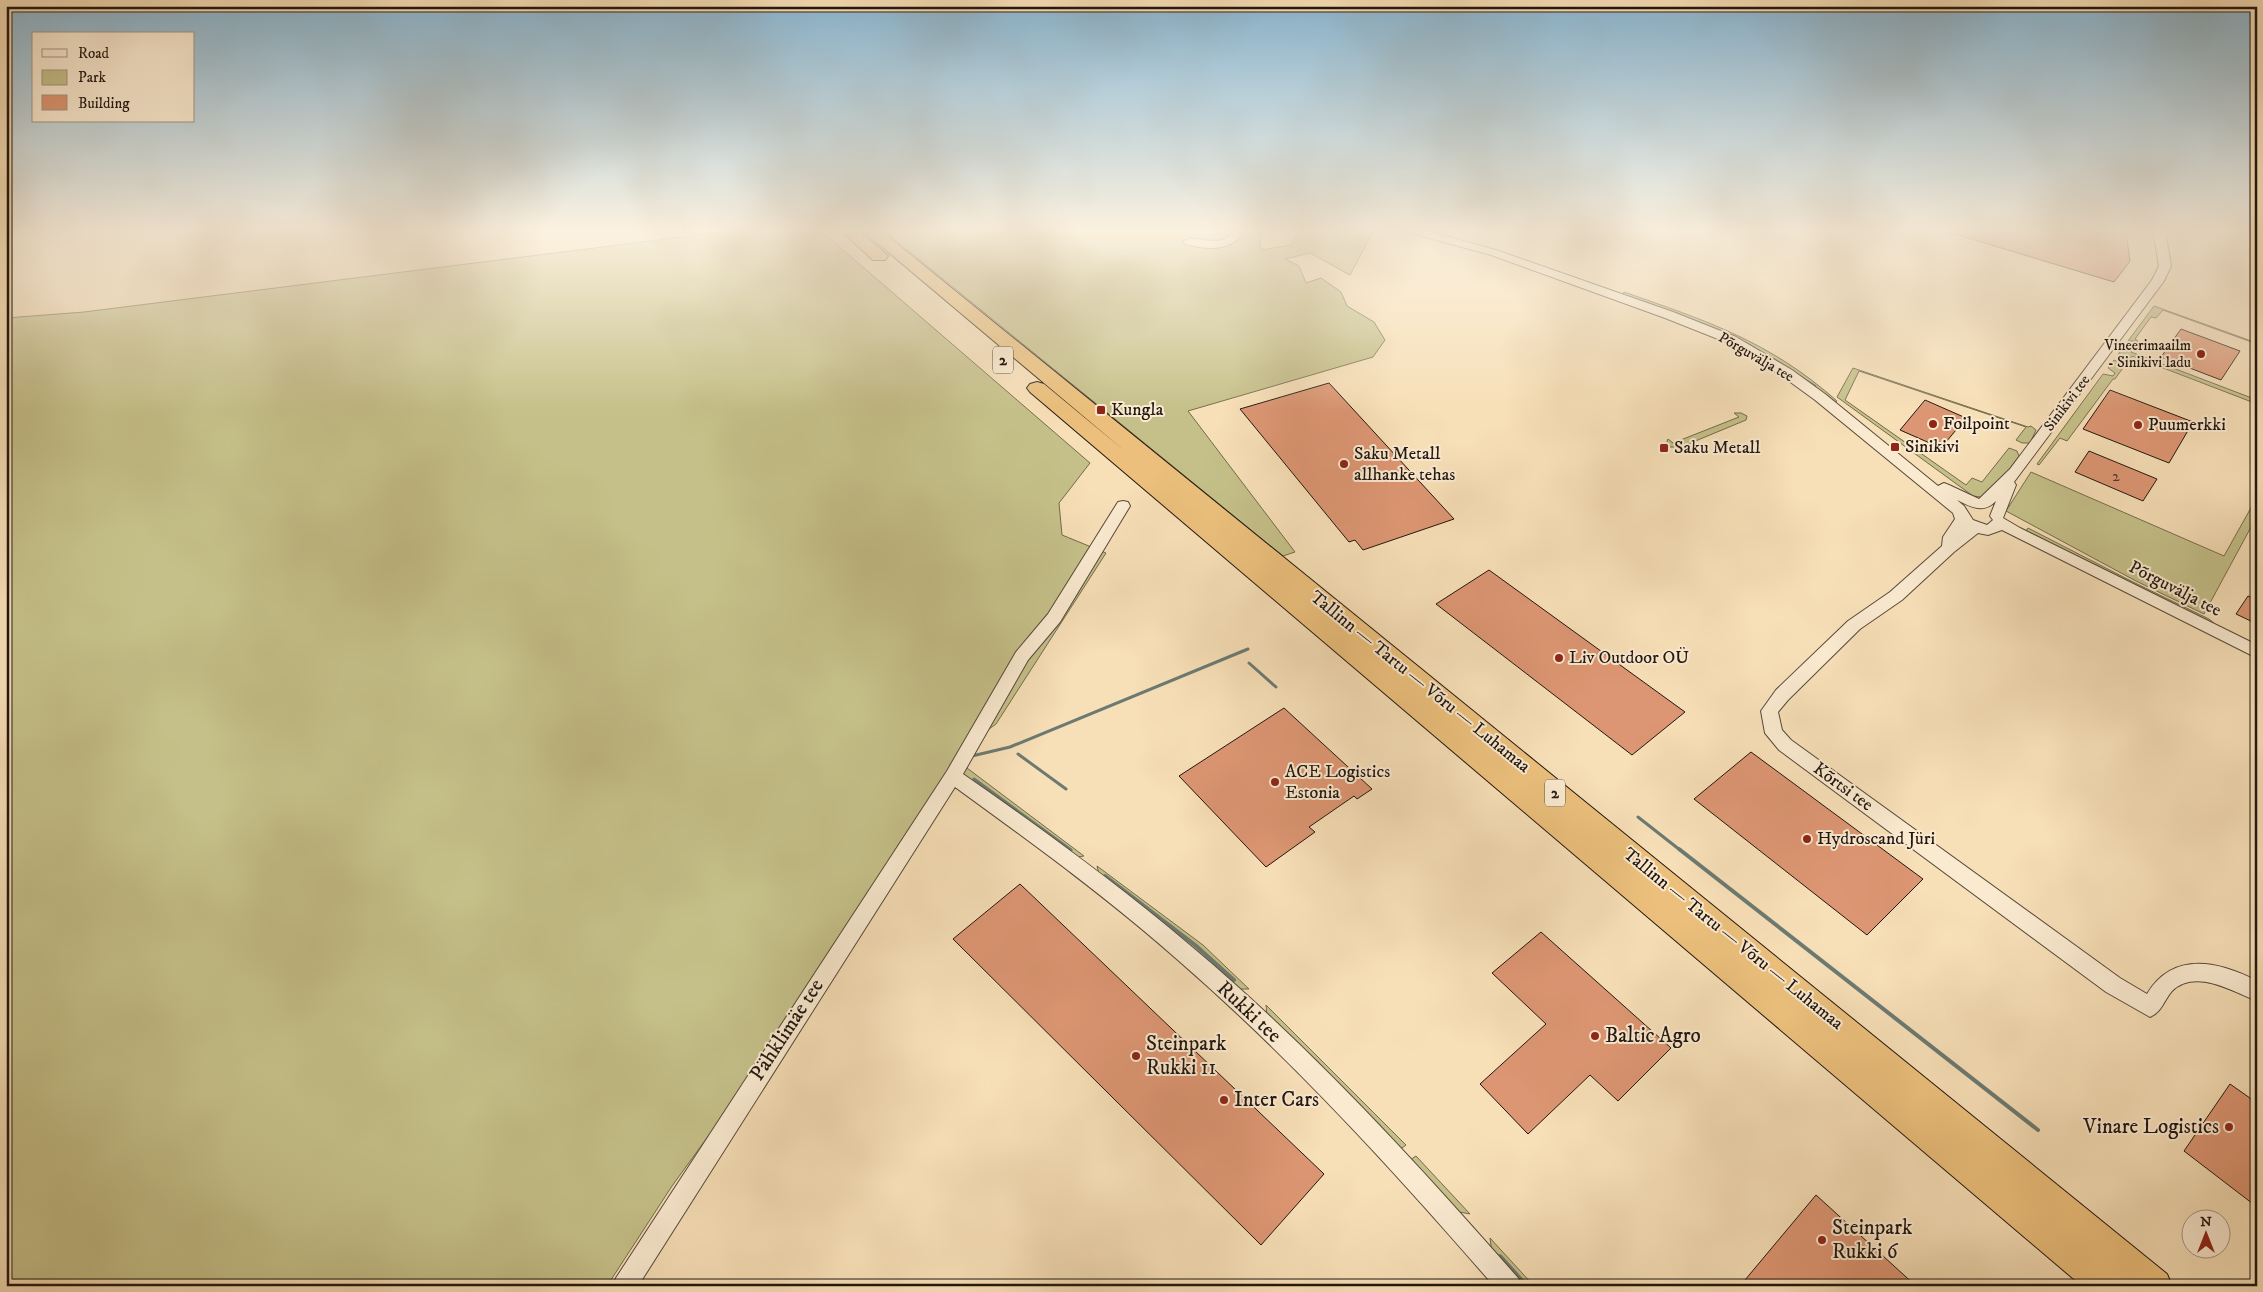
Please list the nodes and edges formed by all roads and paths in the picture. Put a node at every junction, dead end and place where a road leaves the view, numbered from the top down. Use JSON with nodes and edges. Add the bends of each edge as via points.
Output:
{"nodes":[{"id":1,"x":920,"y":290,"type":"edge"},
{"id":2,"x":943,"y":290,"type":"edge"},
{"id":3,"x":1597,"y":290,"type":"edge"},
{"id":4,"x":2151,"y":290,"type":"edge"},
{"id":5,"x":1886,"y":450,"type":"junction"},
{"id":6,"x":2015,"y":472,"type":"junction"},
{"id":7,"x":1977,"y":504,"type":"junction"},
{"id":8,"x":1123,"y":506,"type":"dead end"},
{"id":9,"x":1961,"y":515,"type":"junction"},
{"id":10,"x":1991,"y":524,"type":"junction"},
{"id":11,"x":1949,"y":548,"type":"junction"},
{"id":12,"x":2257,"y":652,"type":"edge"},
{"id":13,"x":953,"y":776,"type":"junction"},
{"id":14,"x":2257,"y":992,"type":"edge"},
{"id":15,"x":624,"y":1286,"type":"edge"},
{"id":16,"x":1510,"y":1286,"type":"edge"},
{"id":17,"x":2109,"y":1286,"type":"edge"},
{"id":18,"x":2155,"y":1286,"type":"edge"}],
"edges":[{"from":1,"to":17,"type":"highway","name":"Tallinn — Tartu — Võru — Luhamaa","number":"2"},
{"from":2,"to":18,"type":"highway","name":"Tallinn — Tartu — Võru — Luhamaa","number":"2"},
{"from":3,"to":5,"type":"street","name":"Põrguvälja tee","via":[[1732,340],[1787,373]]},
{"from":4,"to":6,"type":"street","name":"Sinikivi tee"},
{"from":5,"to":7,"type":"street","name":"Põrguvälja tee","via":[[1953,494]]},
{"from":5,"to":9,"type":"street","name":"Põrguvälja tee"},
{"from":6,"to":7,"type":"street","name":"Sinikivi tee","via":[[1989,501]]},
{"from":6,"to":10,"type":"street","name":"Sinikivi tee"},
{"from":7,"to":9,"type":"street","name":"Sinikivi tee","via":[[1961,506]]},
{"from":7,"to":10,"type":"street","name":"Põrguvälja tee","via":[[1992,511]]},
{"from":8,"to":13,"type":"street","name":"Pähklimäe tee","via":[[1054,618],[1022,656]]},
{"from":9,"to":10,"type":"street","name":"Põrguvälja tee"},
{"from":9,"to":11,"type":"street","name":"Kõrtsi tee","via":[[1950,536]]},
{"from":10,"to":11,"type":"street","name":"Kõrtsi tee","via":[[1971,530]]},
{"from":10,"to":12,"type":"street","name":"Põrguvälja tee","via":[[2076,562]]},
{"from":11,"to":14,"type":"street","name":"Kõrtsi tee","via":[[1896,596],[1854,625],[1782,695],[1769,711],[1774,733],[1785,745],[2097,974],[2150,1007],[2167,982],[2186,974],[2210,973],[2237,981]]},
{"from":13,"to":15,"type":"street","name":"Pähklimäe tee"},
{"from":13,"to":16,"type":"street","name":"Rukki tee","via":[[1136,912],[1243,1005],[1399,1159]]}]}
